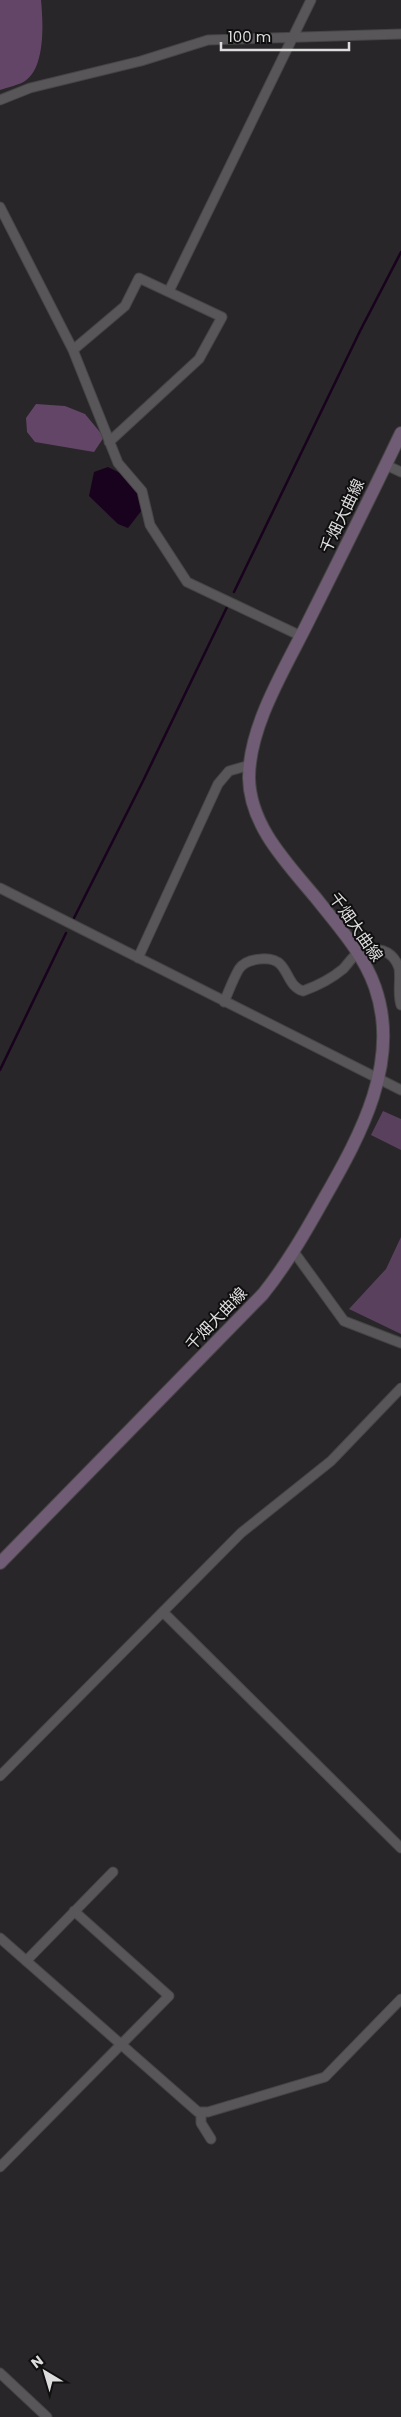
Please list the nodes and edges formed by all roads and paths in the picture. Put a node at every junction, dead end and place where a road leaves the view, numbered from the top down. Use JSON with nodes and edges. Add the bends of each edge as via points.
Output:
{"nodes":[{"id":1,"x":311,"y":0,"type":"edge"},
{"id":2,"x":401,"y":34,"type":"edge"},
{"id":3,"x":291,"y":37,"type":"junction"},
{"id":4,"x":0,"y":100,"type":"edge"},
{"id":5,"x":0,"y":207,"type":"edge"},
{"id":6,"x":169,"y":291,"type":"junction"},
{"id":7,"x":73,"y":350,"type":"junction"},
{"id":8,"x":401,"y":433,"type":"edge"},
{"id":9,"x":109,"y":442,"type":"junction"},
{"id":10,"x":386,"y":465,"type":"junction"},
{"id":11,"x":401,"y":472,"type":"edge"},
{"id":12,"x":302,"y":636,"type":"junction"},
{"id":13,"x":250,"y":765,"type":"junction"},
{"id":14,"x":0,"y":888,"type":"edge"},
{"id":15,"x":358,"y":953,"type":"junction"},
{"id":16,"x":138,"y":958,"type":"junction"},
{"id":17,"x":224,"y":1002,"type":"junction"},
{"id":18,"x":401,"y":1005,"type":"edge"},
{"id":19,"x":378,"y":1079,"type":"junction"},
{"id":20,"x":401,"y":1090,"type":"edge"},
{"id":21,"x":294,"y":1252,"type":"junction"},
{"id":22,"x":401,"y":1343,"type":"edge"},
{"id":23,"x":400,"y":1391,"type":"edge"},
{"id":24,"x":0,"y":1562,"type":"edge"},
{"id":25,"x":163,"y":1612,"type":"junction"},
{"id":26,"x":0,"y":1776,"type":"edge"},
{"id":27,"x":401,"y":1848,"type":"edge"},
{"id":28,"x":113,"y":1872,"type":"dead end"},
{"id":29,"x":74,"y":1912,"type":"junction"},
{"id":30,"x":0,"y":1938,"type":"edge"},
{"id":31,"x":26,"y":1961,"type":"junction"},
{"id":32,"x":401,"y":2000,"type":"edge"},
{"id":33,"x":121,"y":2044,"type":"junction"},
{"id":34,"x":201,"y":2112,"type":"junction"},
{"id":35,"x":211,"y":2139,"type":"dead end"},
{"id":36,"x":0,"y":2167,"type":"edge"},
{"id":37,"x":0,"y":2373,"type":"edge"},
{"id":38,"x":47,"y":2417,"type":"edge"}],
"edges":[{"from":1,"to":3,"type":"street"},
{"from":2,"to":3,"type":"street"},
{"from":3,"to":4,"type":"street","via":[[208,40],[141,61],[30,88]]},
{"from":3,"to":6,"type":"street"},
{"from":5,"to":7,"type":"street"},
{"from":6,"to":7,"type":"street","via":[[139,278],[125,306]]},
{"from":6,"to":9,"type":"street","via":[[222,317],[199,359]]},
{"from":7,"to":9,"type":"street"},
{"from":8,"to":10,"type":"main road","name":"千畑大曲線"},
{"from":9,"to":12,"type":"street","via":[[118,464],[142,492],[150,525],[187,582]]},
{"from":10,"to":11,"type":"street"},
{"from":10,"to":12,"type":"main road","name":"千畑大曲線"},
{"from":12,"to":13,"type":"main road","name":"千畑大曲線","via":[[263,716]]},
{"from":13,"to":15,"type":"main road","name":"千畑大曲線","via":[[253,802],[266,833],[284,861]]},
{"from":13,"to":16,"type":"street","via":[[229,771],[218,784]]},
{"from":14,"to":16,"type":"street"},
{"from":15,"to":17,"type":"street","via":[[327,980],[303,991],[292,985],[276,960],[263,958],[245,963]]},
{"from":15,"to":18,"type":"street","via":[[380,948],[396,958],[400,970],[398,996]]},
{"from":15,"to":19,"type":"main road","name":"千畑大曲線","via":[[369,972],[380,1005],[382,1040]]},
{"from":16,"to":17,"type":"street"},
{"from":17,"to":19,"type":"street"},
{"from":19,"to":20,"type":"street"},
{"from":19,"to":21,"type":"main road","name":"千畑大曲線","via":[[373,1101],[356,1142]]},
{"from":21,"to":22,"type":"street","via":[[344,1321]]},
{"from":21,"to":24,"type":"main road","name":"千畑大曲線","via":[[263,1294]]},
{"from":23,"to":25,"type":"street","via":[[331,1461],[241,1533]]},
{"from":25,"to":26,"type":"street"},
{"from":25,"to":27,"type":"street"},
{"from":28,"to":29,"type":"street"},
{"from":29,"to":31,"type":"street"},
{"from":29,"to":33,"type":"street","via":[[169,1996]]},
{"from":30,"to":31,"type":"street"},
{"from":31,"to":33,"type":"street"},
{"from":32,"to":34,"type":"street","via":[[325,2077]]},
{"from":33,"to":34,"type":"street"},
{"from":33,"to":36,"type":"street"},
{"from":34,"to":35,"type":"street","via":[[201,2123]]},
{"from":37,"to":38,"type":"street"}]}
